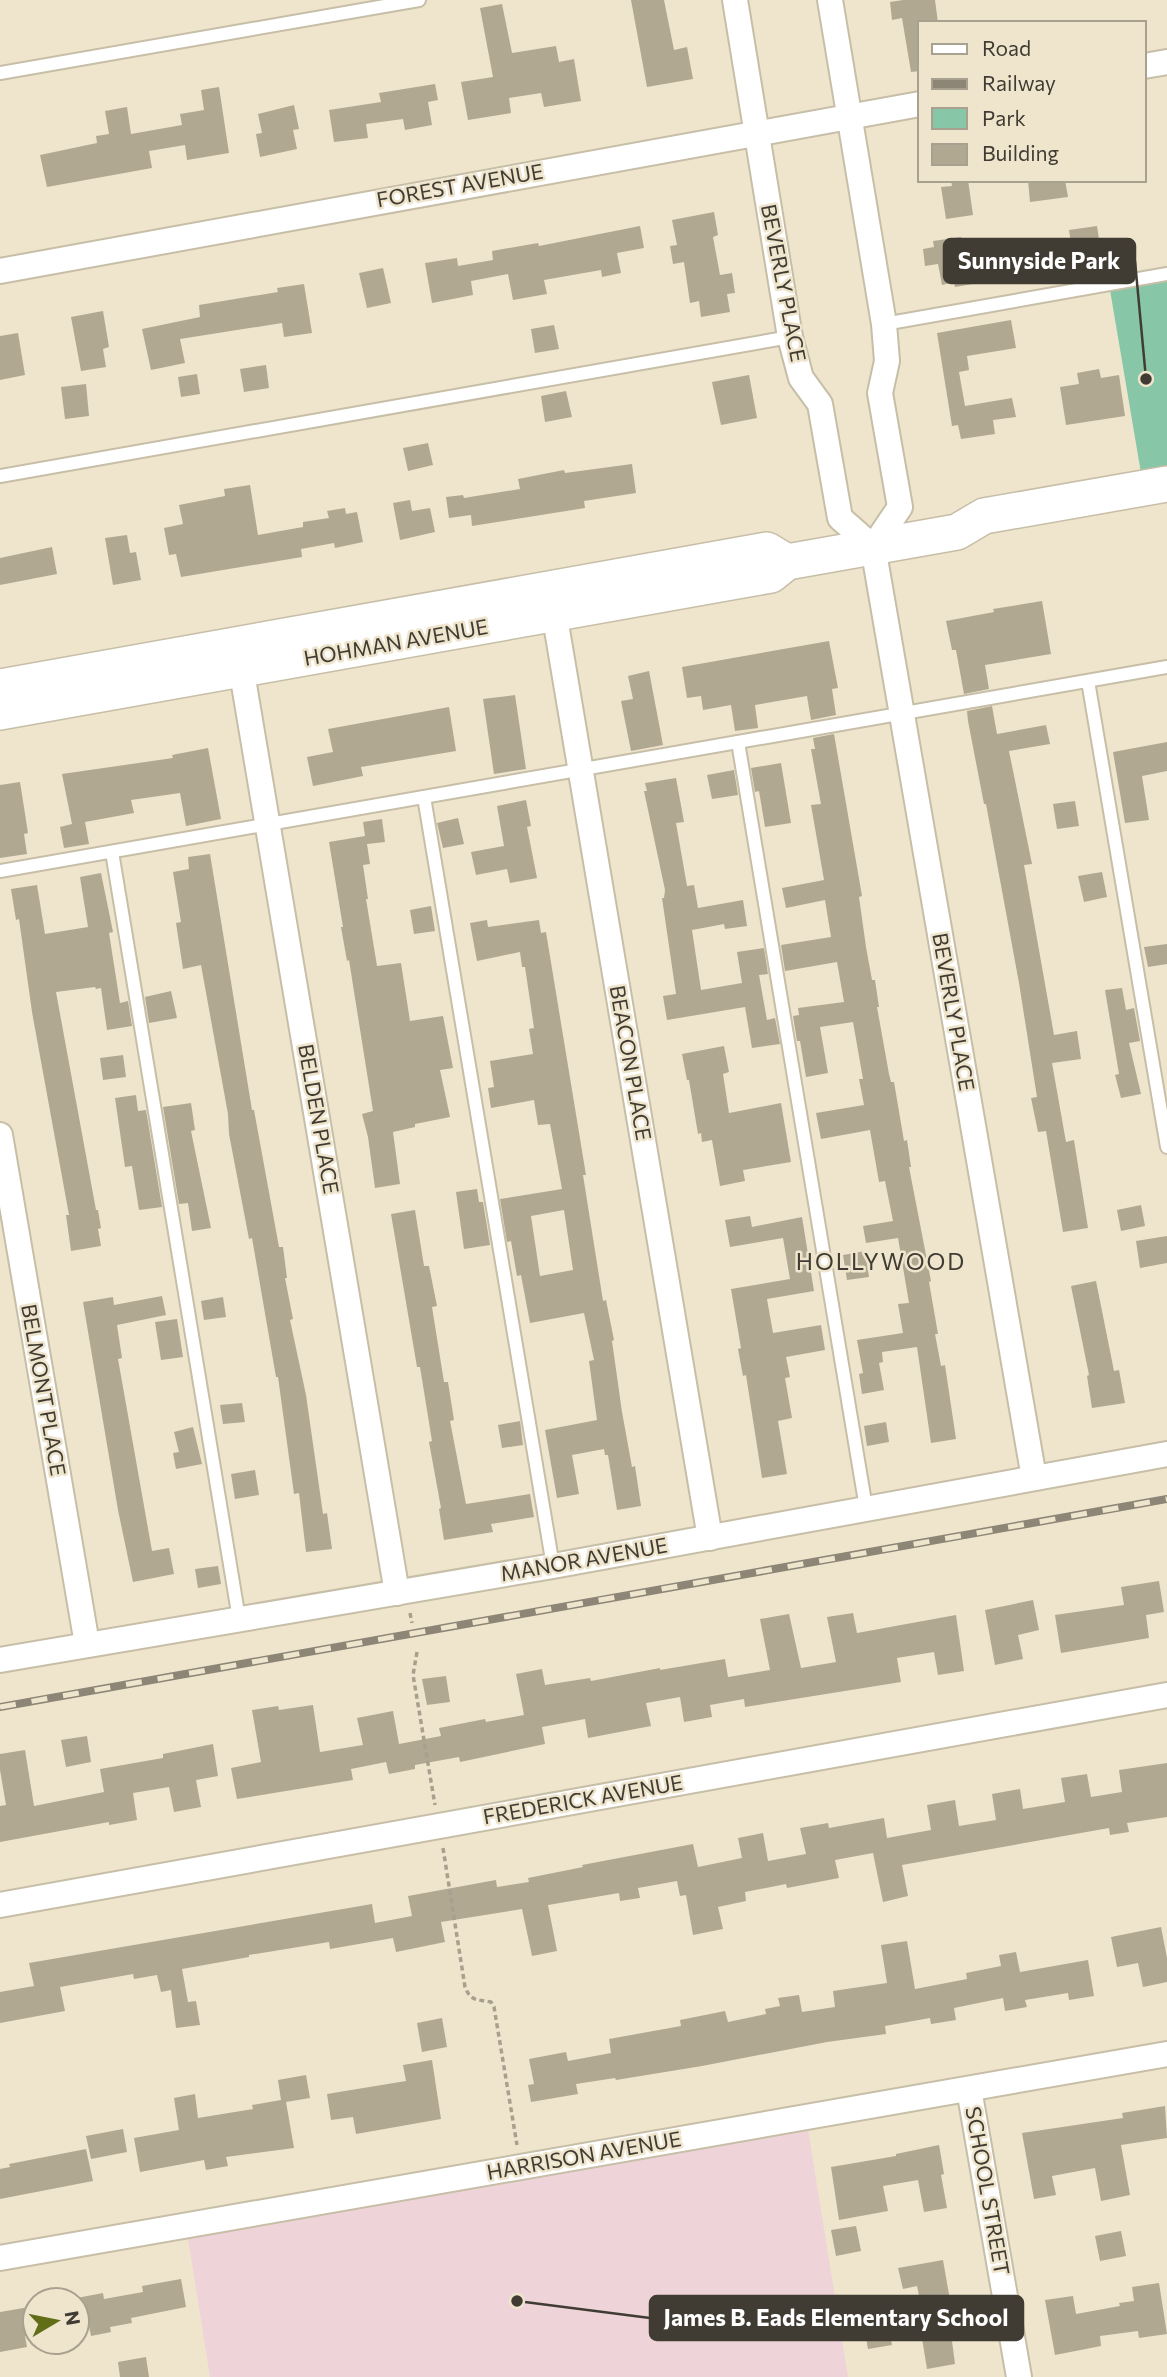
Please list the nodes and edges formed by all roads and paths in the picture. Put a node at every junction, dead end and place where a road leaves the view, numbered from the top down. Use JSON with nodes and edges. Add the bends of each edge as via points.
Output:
{"nodes":[{"id":1,"x":419,"y":0,"type":"edge"},
{"id":2,"x":735,"y":0,"type":"edge"},
{"id":3,"x":830,"y":0,"type":"edge"},
{"id":4,"x":1167,"y":62,"type":"edge"},
{"id":5,"x":1146,"y":66,"type":"edge"},
{"id":6,"x":0,"y":73,"type":"edge"},
{"id":7,"x":918,"y":104,"type":"edge"},
{"id":8,"x":848,"y":116,"type":"junction"},
{"id":9,"x":755,"y":132,"type":"junction"},
{"id":10,"x":0,"y":271,"type":"edge"},
{"id":11,"x":1167,"y":274,"type":"edge"},
{"id":12,"x":884,"y":324,"type":"junction"},
{"id":13,"x":790,"y":338,"type":"junction"},
{"id":14,"x":0,"y":476,"type":"edge"},
{"id":15,"x":1167,"y":484,"type":"edge"},
{"id":16,"x":1167,"y":508,"type":"edge"},
{"id":17,"x":957,"y":532,"type":"junction"},
{"id":18,"x":873,"y":547,"type":"junction"},
{"id":19,"x":553,"y":602,"type":"junction"},
{"id":20,"x":240,"y":657,"type":"junction"},
{"id":21,"x":1167,"y":667,"type":"edge"},
{"id":22,"x":1088,"y":681,"type":"junction"},
{"id":23,"x":0,"y":687,"type":"edge"},
{"id":24,"x":0,"y":712,"type":"edge"},
{"id":25,"x":902,"y":713,"type":"junction"},
{"id":26,"x":738,"y":742,"type":"junction"},
{"id":27,"x":581,"y":769,"type":"junction"},
{"id":28,"x":424,"y":797,"type":"junction"},
{"id":29,"x":268,"y":825,"type":"junction"},
{"id":30,"x":112,"y":852,"type":"junction"},
{"id":31,"x":0,"y":871,"type":"edge"},
{"id":32,"x":0,"y":1135,"type":"edge"},
{"id":33,"x":1167,"y":1147,"type":"edge"},
{"id":34,"x":1167,"y":1454,"type":"edge"},
{"id":35,"x":1034,"y":1478,"type":"junction"},
{"id":36,"x":866,"y":1508,"type":"junction"},
{"id":37,"x":710,"y":1538,"type":"junction"},
{"id":38,"x":553,"y":1566,"type":"junction"},
{"id":39,"x":397,"y":1593,"type":"junction"},
{"id":40,"x":239,"y":1619,"type":"junction"},
{"id":41,"x":87,"y":1644,"type":"junction"},
{"id":42,"x":417,"y":1652,"type":"dead end"},
{"id":43,"x":0,"y":1660,"type":"edge"},
{"id":44,"x":1167,"y":1695,"type":"edge"},
{"id":45,"x":437,"y":1815,"type":"dead end"},
{"id":46,"x":443,"y":1848,"type":"dead end"},
{"id":47,"x":0,"y":1906,"type":"edge"},
{"id":48,"x":1167,"y":2054,"type":"edge"},
{"id":49,"x":969,"y":2089,"type":"junction"},
{"id":50,"x":517,"y":2148,"type":"dead end"},
{"id":51,"x":0,"y":2258,"type":"edge"},
{"id":52,"x":1019,"y":2377,"type":"edge"}],
"edges":[{"from":1,"to":6,"type":"lane"},
{"from":2,"to":9,"type":"street","name":"BEVERLY PLACE"},
{"from":3,"to":8,"type":"street"},
{"from":4,"to":5,"type":"street"},
{"from":7,"to":8,"type":"street","name":"FOREST AVENUE"},
{"from":8,"to":9,"type":"street","name":"FOREST AVENUE"},
{"from":8,"to":12,"type":"street"},
{"from":9,"to":10,"type":"street","name":"FOREST AVENUE"},
{"from":9,"to":13,"type":"street","name":"BEVERLY PLACE"},
{"from":11,"to":12,"type":"lane"},
{"from":12,"to":18,"type":"street","via":[[887,361],[880,393],[900,507]]},
{"from":13,"to":14,"type":"lane"},
{"from":13,"to":18,"type":"street","name":"BEVERLY PLACE","via":[[801,378],[820,404],[840,518]]},
{"from":15,"to":17,"type":"main road","name":"HOHMAN AVENUE","via":[[984,516]]},
{"from":16,"to":17,"type":"main road","name":"HOHMAN AVENUE","via":[[987,539]]},
{"from":17,"to":18,"type":"main road","name":"HOHMAN AVENUE"},
{"from":18,"to":19,"type":"main road","name":"HOHMAN AVENUE","via":[[787,562],[767,550]]},
{"from":18,"to":25,"type":"street","name":"BEVERLY PLACE"},
{"from":19,"to":20,"type":"main road","name":"HOHMAN AVENUE"},
{"from":19,"to":27,"type":"street","name":"BEACON PLACE"},
{"from":20,"to":23,"type":"main road","name":"HOHMAN AVENUE"},
{"from":20,"to":24,"type":"main road","name":"HOHMAN AVENUE"},
{"from":20,"to":29,"type":"street","name":"BELDEN PLACE"},
{"from":21,"to":22,"type":"lane"},
{"from":22,"to":25,"type":"lane"},
{"from":22,"to":33,"type":"lane"},
{"from":25,"to":26,"type":"lane"},
{"from":25,"to":35,"type":"street","name":"BEVERLY PLACE"},
{"from":26,"to":27,"type":"lane"},
{"from":26,"to":36,"type":"lane"},
{"from":27,"to":28,"type":"lane"},
{"from":27,"to":37,"type":"street","name":"BEACON PLACE"},
{"from":28,"to":29,"type":"lane"},
{"from":28,"to":38,"type":"lane"},
{"from":29,"to":30,"type":"lane"},
{"from":29,"to":39,"type":"street","name":"BELDEN PLACE"},
{"from":30,"to":31,"type":"lane"},
{"from":30,"to":40,"type":"lane"},
{"from":32,"to":41,"type":"street","name":"BELMONT PLACE"},
{"from":34,"to":35,"type":"street","name":"MANOR AVENUE"},
{"from":35,"to":36,"type":"street","name":"MANOR AVENUE"},
{"from":36,"to":37,"type":"street","name":"MANOR AVENUE"},
{"from":37,"to":38,"type":"street","name":"MANOR AVENUE"},
{"from":38,"to":39,"type":"street","name":"MANOR AVENUE"},
{"from":39,"to":40,"type":"street","name":"MANOR AVENUE"},
{"from":40,"to":41,"type":"street","name":"MANOR AVENUE"},
{"from":41,"to":43,"type":"street","name":"MANOR AVENUE"},
{"from":42,"to":45,"type":"path","via":[[413,1675]]},
{"from":44,"to":47,"type":"street","name":"FREDERICK AVENUE"},
{"from":46,"to":50,"type":"path","via":[[465,1987],[469,1996],[494,2007]]},
{"from":48,"to":49,"type":"street","name":"HARRISON AVENUE"},
{"from":49,"to":51,"type":"street","name":"HARRISON AVENUE"},
{"from":49,"to":52,"type":"street","name":"SCHOOL STREET"}]}
